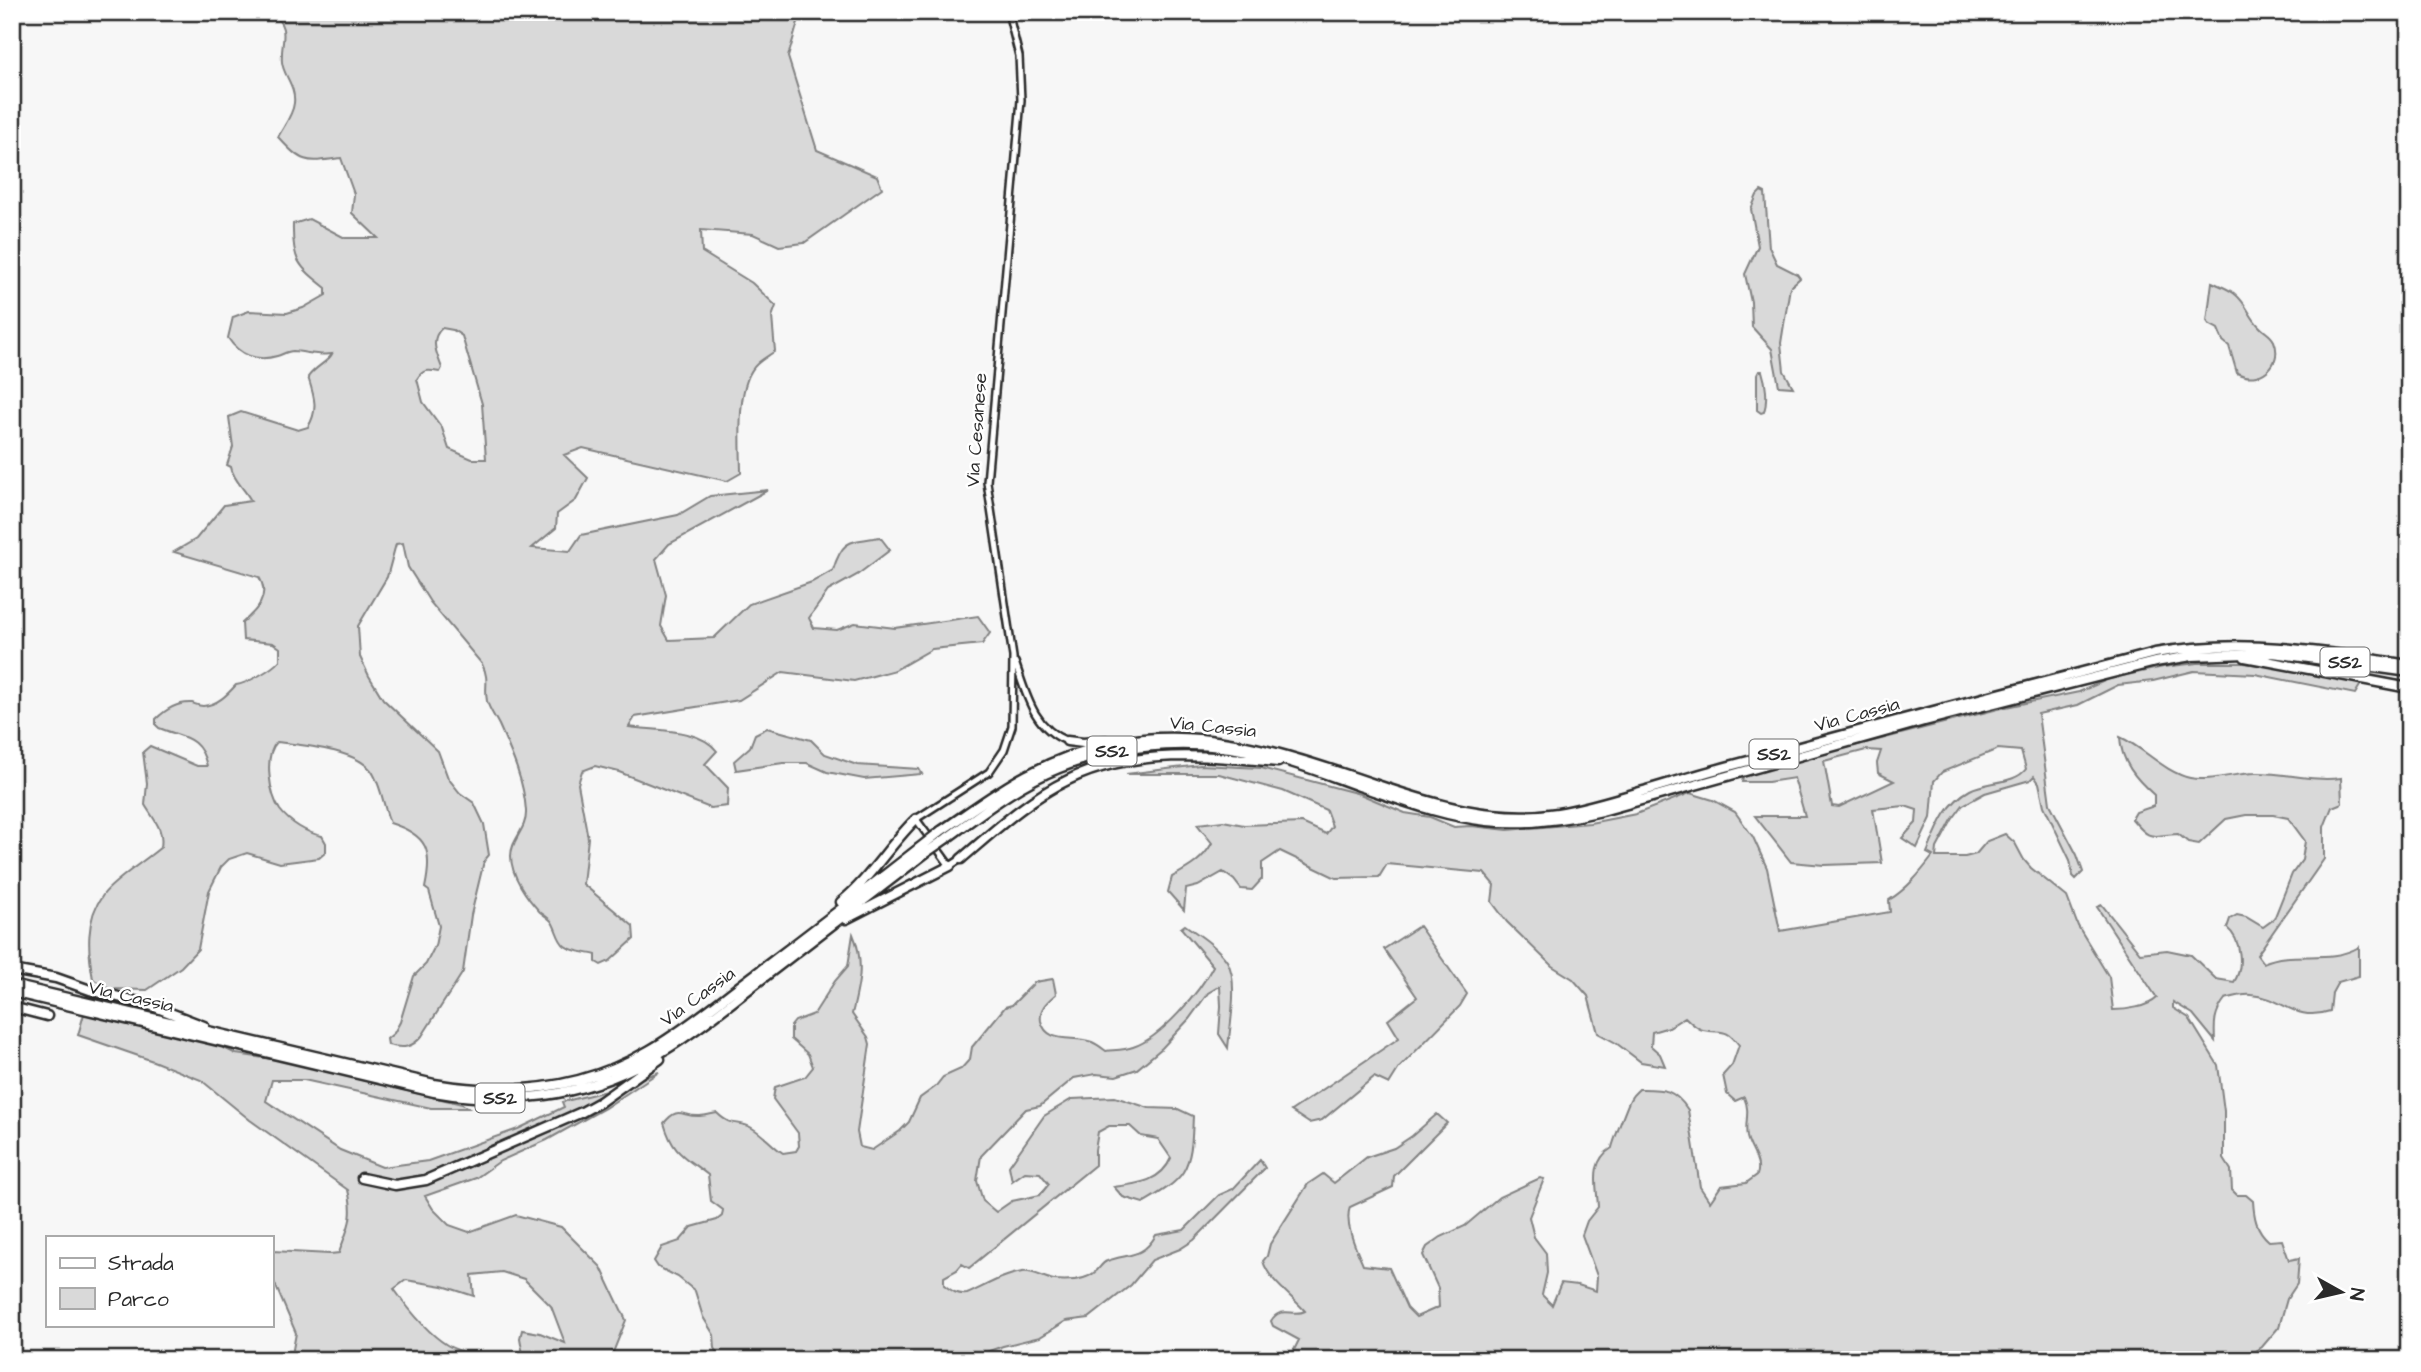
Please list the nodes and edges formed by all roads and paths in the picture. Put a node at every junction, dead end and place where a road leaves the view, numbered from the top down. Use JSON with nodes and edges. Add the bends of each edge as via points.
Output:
{"nodes":[{"id":1,"x":1008,"y":12,"type":"edge"},
{"id":2,"x":2228,"y":654,"type":"junction"},
{"id":3,"x":1013,"y":657,"type":"junction"},
{"id":4,"x":2409,"y":665,"type":"edge"},
{"id":5,"x":2409,"y":672,"type":"edge"},
{"id":6,"x":2409,"y":688,"type":"edge"},
{"id":7,"x":1144,"y":737,"type":"junction"},
{"id":8,"x":1067,"y":741,"type":"joint"},
{"id":9,"x":1297,"y":764,"type":"junction"},
{"id":10,"x":916,"y":820,"type":"junction"},
{"id":11,"x":944,"y":834,"type":"junction"},
{"id":12,"x":921,"y":852,"type":"junction"},
{"id":13,"x":961,"y":859,"type":"joint"},
{"id":14,"x":950,"y":866,"type":"junction"},
{"id":15,"x":824,"y":930,"type":"junction"},
{"id":16,"x":805,"y":937,"type":"junction"},
{"id":17,"x":12,"y":970,"type":"edge"},
{"id":18,"x":12,"y":985,"type":"edge"},
{"id":19,"x":12,"y":992,"type":"edge"},
{"id":20,"x":12,"y":1007,"type":"edge"},
{"id":21,"x":47,"y":1016,"type":"dead end"},
{"id":22,"x":221,"y":1033,"type":"junction"},
{"id":23,"x":683,"y":1037,"type":"junction"},
{"id":24,"x":362,"y":1178,"type":"dead end"}],
"edges":[{"from":1,"to":3,"type":"street","name":"Via Cesanese","via":[[1019,56],[1021,100],[987,482]]},
{"from":2,"to":5,"type":"highway","name":"Via Cassia","number":"SS2","via":[[2291,655]]},
{"from":2,"to":6,"type":"highway"},
{"from":2,"to":9,"type":"highway","name":"Via Cassia","number":"SS2","via":[[2155,662],[1563,820],[1501,822],[1447,815]]},
{"from":3,"to":8,"type":"street","via":[[1034,712],[1048,731]]},
{"from":3,"to":10,"type":"street","name":"Via Cesanese","via":[[1012,721],[1002,754],[989,772]]},
{"from":4,"to":7,"type":"highway","name":"Via Cassia","number":"SS2","via":[[2262,645],[2155,653],[1556,814],[1473,813],[1247,744]]},
{"from":7,"to":8,"type":"highway"},
{"from":7,"to":11,"type":"highway","name":"Via Cassia","number":"SS2","via":[[1104,745],[1029,774]]},
{"from":9,"to":11,"type":"highway","name":"Via Cassia","number":"SS2","via":[[1252,752],[1197,746],[1147,745],[1110,752],[1031,781]]},
{"from":9,"to":13,"type":"highway","via":[[1195,755],[1104,766],[1068,779],[1039,797]]},
{"from":10,"to":14,"type":"street"},
{"from":10,"to":16,"type":"highway","via":[[848,897]]},
{"from":11,"to":12,"type":"highway","name":"Via Cassia","number":"SS2","bridge":true},
{"from":12,"to":15,"type":"highway","name":"Via Cassia","number":"SS2"},
{"from":12,"to":16,"type":"highway","name":"Via Cassia","number":"SS2"},
{"from":13,"to":14,"type":"street"},
{"from":14,"to":15,"type":"highway"},
{"from":15,"to":23,"type":"highway","name":"Via Cassia","number":"SS2"},
{"from":16,"to":22,"type":"highway","name":"Via Cassia","number":"SS2","via":[[652,1049],[599,1074],[548,1088],[453,1087]]},
{"from":17,"to":22,"type":"highway","via":[[147,1004]]},
{"from":18,"to":22,"type":"highway","name":"Via Cassia","number":"SS2"},
{"from":19,"to":23,"type":"highway","name":"Via Cassia","number":"SS2","via":[[471,1097],[527,1098],[588,1086],[636,1067]]},
{"from":20,"to":21,"type":"highway"},
{"from":23,"to":24,"type":"highway","via":[[655,1063],[582,1112],[437,1176],[403,1185]]}]}
